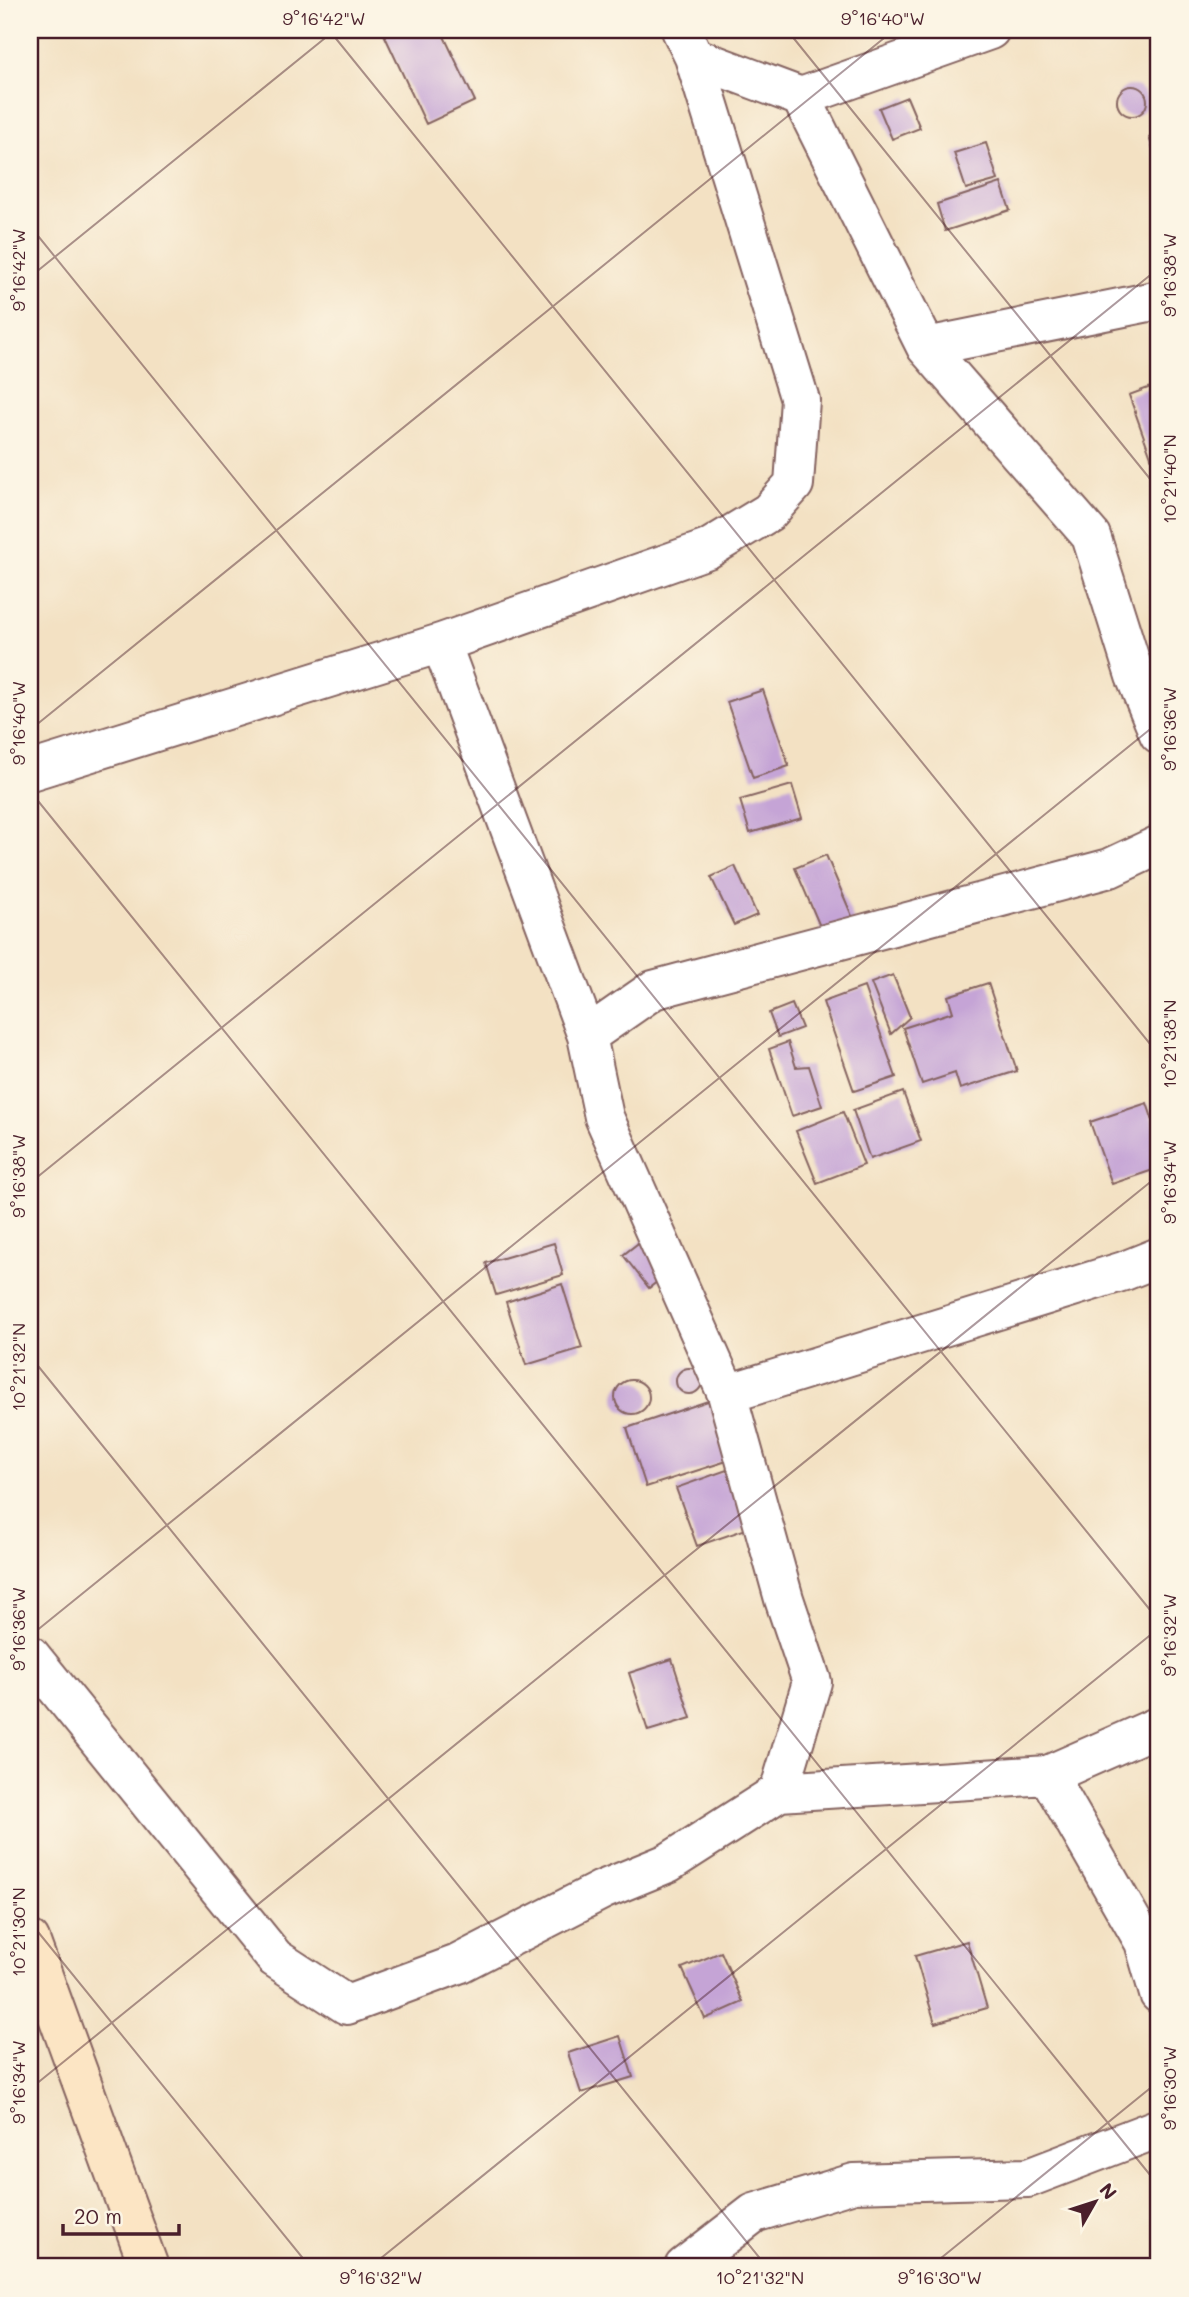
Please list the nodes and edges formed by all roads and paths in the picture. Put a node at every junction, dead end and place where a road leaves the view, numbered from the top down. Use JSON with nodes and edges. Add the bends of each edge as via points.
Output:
{"nodes":[{"id":1,"x":989,"y":30,"type":"edge"},
{"id":2,"x":687,"y":43,"type":"edge"},
{"id":3,"x":801,"y":97,"type":"junction"},
{"id":4,"x":1159,"y":300,"type":"edge"},
{"id":5,"x":926,"y":347,"type":"junction"},
{"id":6,"x":442,"y":643,"type":"junction"},
{"id":7,"x":1159,"y":734,"type":"edge"},
{"id":8,"x":30,"y":771,"type":"edge"},
{"id":9,"x":1159,"y":845,"type":"edge"},
{"id":10,"x":587,"y":1036,"type":"junction"},
{"id":11,"x":1159,"y":1257,"type":"edge"},
{"id":12,"x":727,"y":1394,"type":"junction"},
{"id":13,"x":30,"y":1655,"type":"edge"},
{"id":14,"x":1159,"y":1726,"type":"edge"},
{"id":15,"x":1048,"y":1775,"type":"junction"},
{"id":16,"x":779,"y":1791,"type":"junction"},
{"id":17,"x":30,"y":1940,"type":"edge"},
{"id":18,"x":1159,"y":1994,"type":"edge"},
{"id":19,"x":1159,"y":2128,"type":"edge"},
{"id":20,"x":149,"y":2267,"type":"edge"},
{"id":21,"x":684,"y":2267,"type":"edge"}],
"edges":[{"from":1,"to":3,"type":"street"},
{"from":2,"to":3,"type":"street"},
{"from":2,"to":6,"type":"street","via":[[800,400],[794,484],[769,512],[708,549]]},
{"from":3,"to":5,"type":"street"},
{"from":4,"to":5,"type":"street"},
{"from":5,"to":7,"type":"street","via":[[1091,536],[1135,676]]},
{"from":6,"to":8,"type":"street"},
{"from":6,"to":10,"type":"street"},
{"from":9,"to":10,"type":"street","via":[[1110,868],[653,990]]},
{"from":10,"to":12,"type":"street","via":[[604,1117]]},
{"from":11,"to":12,"type":"street","via":[[1111,1276]]},
{"from":12,"to":16,"type":"street","via":[[812,1682]]},
{"from":13,"to":16,"type":"street","via":[[275,1958],[347,2005],[458,1964],[602,1890],[668,1863]]},
{"from":14,"to":15,"type":"street"},
{"from":15,"to":16,"type":"street"},
{"from":15,"to":18,"type":"street","via":[[1144,1942]]},
{"from":17,"to":20,"type":"main road"},
{"from":19,"to":21,"type":"street","via":[[1028,2178],[854,2183],[754,2213]]}]}
